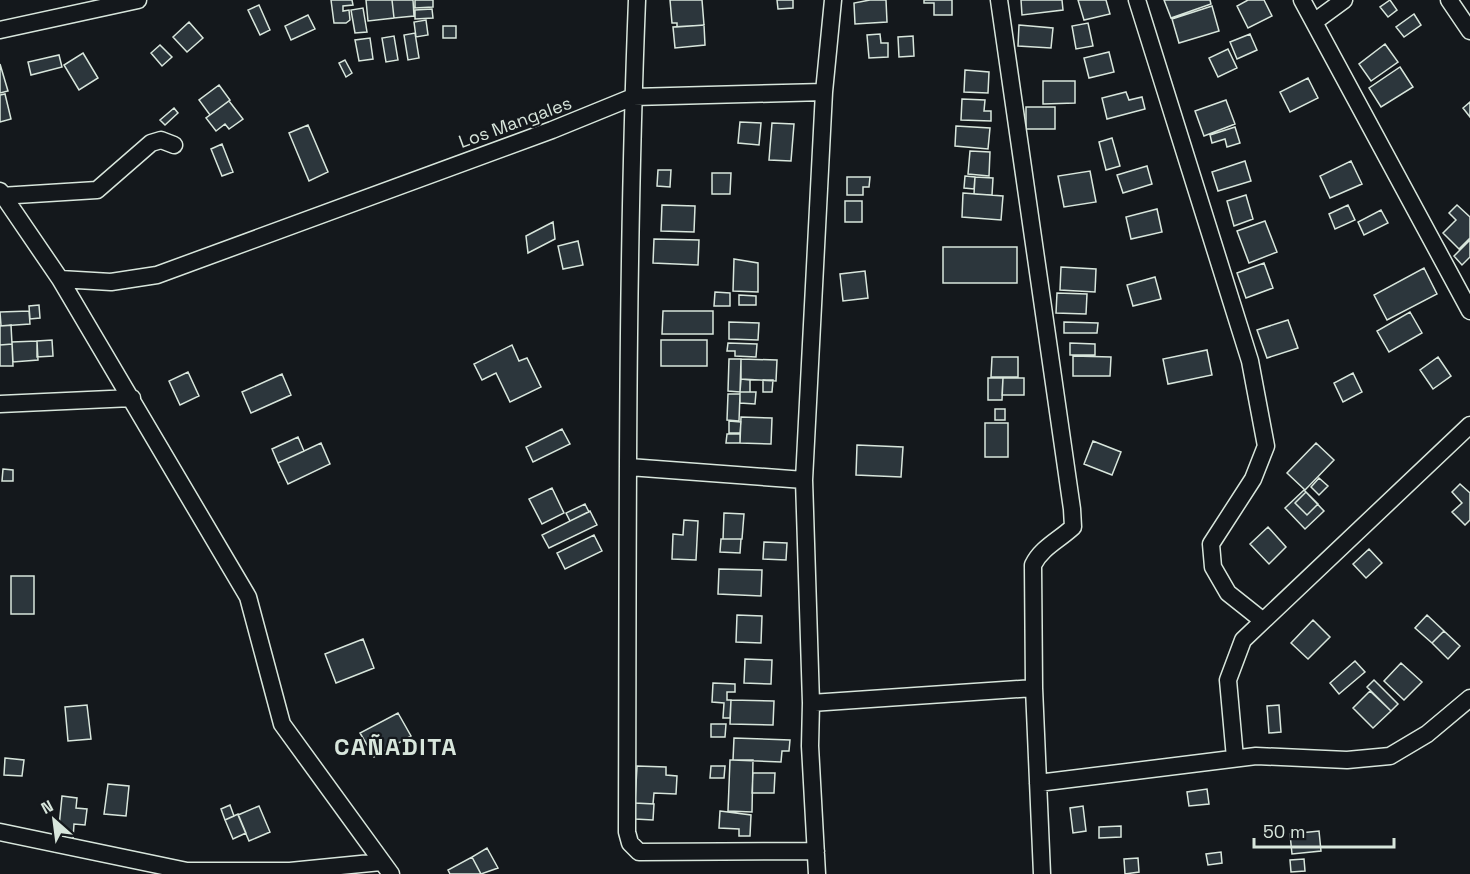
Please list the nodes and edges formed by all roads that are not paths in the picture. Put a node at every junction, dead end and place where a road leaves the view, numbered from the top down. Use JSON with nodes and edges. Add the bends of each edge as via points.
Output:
{"nodes":[{"id":1,"x":138,"y":0,"type":"edge"},
{"id":2,"x":637,"y":0,"type":"edge"},
{"id":3,"x":833,"y":0,"type":"edge"},
{"id":4,"x":999,"y":0,"type":"edge"},
{"id":5,"x":1137,"y":0,"type":"edge"},
{"id":6,"x":1302,"y":0,"type":"edge"},
{"id":7,"x":1344,"y":0,"type":"edge"},
{"id":8,"x":1449,"y":0,"type":"edge"},
{"id":9,"x":1314,"y":22,"type":"junction"},
{"id":10,"x":0,"y":30,"type":"edge"},
{"id":11,"x":1470,"y":32,"type":"edge"},
{"id":12,"x":824,"y":92,"type":"junction"},
{"id":13,"x":633,"y":97,"type":"junction"},
{"id":14,"x":174,"y":145,"type":"dead end"},
{"id":15,"x":1,"y":194,"type":"edge"},
{"id":16,"x":60,"y":279,"type":"junction"},
{"id":17,"x":1468,"y":306,"type":"edge"},
{"id":18,"x":132,"y":398,"type":"junction"},
{"id":19,"x":0,"y":404,"type":"edge"},
{"id":20,"x":1470,"y":425,"type":"edge"},
{"id":21,"x":629,"y":467,"type":"junction"},
{"id":22,"x":804,"y":480,"type":"junction"},
{"id":23,"x":1262,"y":620,"type":"junction"},
{"id":24,"x":1034,"y":688,"type":"junction"},
{"id":25,"x":1470,"y":698,"type":"edge"},
{"id":26,"x":811,"y":704,"type":"junction"},
{"id":27,"x":1235,"y":758,"type":"junction"},
{"id":28,"x":1038,"y":783,"type":"junction"},
{"id":29,"x":0,"y":832,"type":"edge"},
{"id":30,"x":816,"y":851,"type":"junction"},
{"id":31,"x":386,"y":868,"type":"edge"},
{"id":32,"x":818,"y":874,"type":"edge"},
{"id":33,"x":1042,"y":874,"type":"edge"}],
"edges":[{"from":1,"to":10,"type":"street"},
{"from":2,"to":13,"type":"street"},
{"from":3,"to":12,"type":"street"},
{"from":4,"to":24,"type":"street","via":[[1073,527],[1039,553],[1033,565]]},
{"from":5,"to":23,"type":"street","via":[[1250,361],[1266,446],[1253,479],[1211,544],[1213,567],[1228,593]]},
{"from":6,"to":9,"type":"street"},
{"from":7,"to":9,"type":"street"},
{"from":8,"to":11,"type":"street"},
{"from":9,"to":17,"type":"street"},
{"from":12,"to":13,"type":"street","name":"Los Mangales"},
{"from":12,"to":22,"type":"street"},
{"from":13,"to":16,"type":"street","name":"Los Mangales","via":[[157,275],[111,282]]},
{"from":13,"to":21,"type":"street"},
{"from":14,"to":15,"type":"street","via":[[161,140],[151,143],[97,189]]},
{"from":15,"to":16,"type":"street"},
{"from":16,"to":18,"type":"street"},
{"from":18,"to":19,"type":"street"},
{"from":18,"to":31,"type":"street","via":[[248,597],[282,724]]},
{"from":20,"to":23,"type":"street"},
{"from":21,"to":22,"type":"street"},
{"from":21,"to":30,"type":"street","via":[[630,843],[639,852]]},
{"from":22,"to":26,"type":"street"},
{"from":23,"to":27,"type":"street","via":[[1243,640],[1228,680]]},
{"from":24,"to":26,"type":"street"},
{"from":24,"to":28,"type":"street"},
{"from":25,"to":27,"type":"street","via":[[1427,734],[1390,756],[1347,760]]},
{"from":26,"to":30,"type":"street"},
{"from":27,"to":28,"type":"street"},
{"from":28,"to":33,"type":"street"},
{"from":29,"to":31,"type":"street","via":[[187,871]]},
{"from":30,"to":32,"type":"street"}]}
